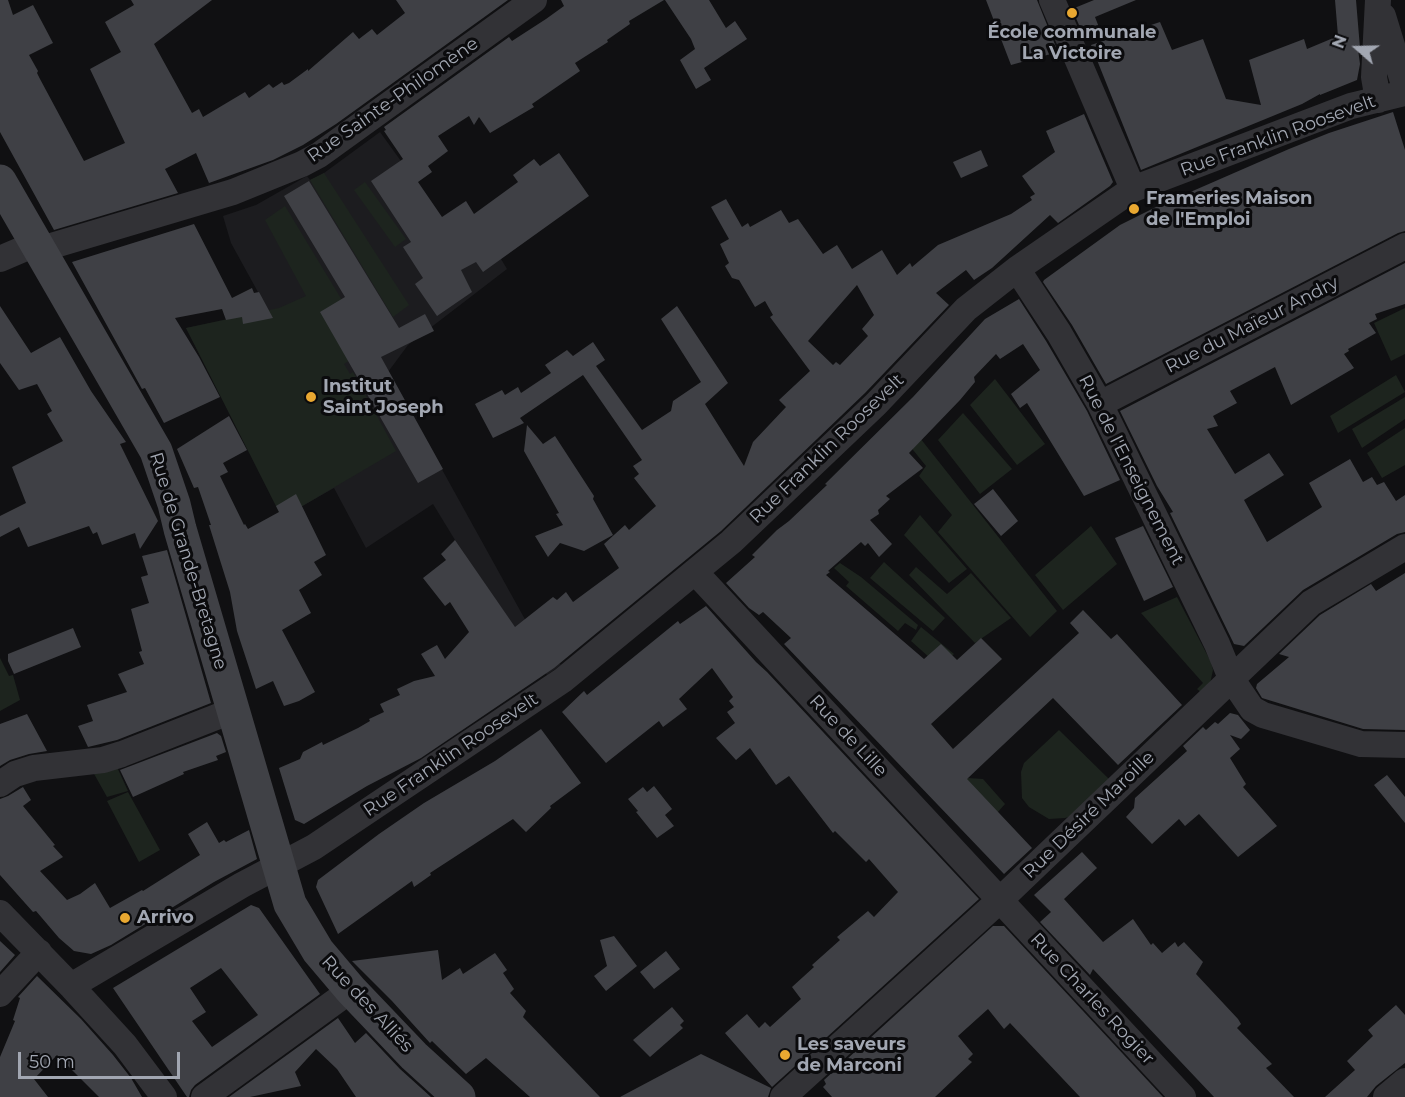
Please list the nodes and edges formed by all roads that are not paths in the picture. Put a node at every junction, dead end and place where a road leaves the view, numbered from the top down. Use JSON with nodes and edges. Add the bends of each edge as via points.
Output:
{"nodes":[{"id":1,"x":534,"y":0,"type":"edge"},
{"id":2,"x":1052,"y":0,"type":"edge"},
{"id":3,"x":1378,"y":0,"type":"edge"},
{"id":4,"x":1405,"y":88,"type":"edge"},
{"id":5,"x":1405,"y":93,"type":"edge"},
{"id":6,"x":1378,"y":100,"type":"junction"},
{"id":7,"x":0,"y":181,"type":"edge"},
{"id":8,"x":1133,"y":189,"type":"junction"},
{"id":9,"x":1405,"y":246,"type":"edge"},
{"id":10,"x":37,"y":247,"type":"junction"},
{"id":11,"x":0,"y":259,"type":"edge"},
{"id":12,"x":1017,"y":268,"type":"junction"},
{"id":13,"x":1100,"y":404,"type":"junction"},
{"id":14,"x":1405,"y":547,"type":"edge"},
{"id":15,"x":696,"y":573,"type":"junction"},
{"id":16,"x":1231,"y":678,"type":"junction"},
{"id":17,"x":234,"y":710,"type":"junction"},
{"id":18,"x":1405,"y":745,"type":"edge"},
{"id":19,"x":0,"y":784,"type":"edge"},
{"id":20,"x":278,"y":866,"type":"junction"},
{"id":21,"x":1000,"y":900,"type":"junction"},
{"id":22,"x":0,"y":914,"type":"edge"},
{"id":23,"x":39,"y":952,"type":"junction"},
{"id":24,"x":71,"y":986,"type":"junction"},
{"id":25,"x":351,"y":990,"type":"junction"},
{"id":26,"x":0,"y":994,"type":"edge"},
{"id":27,"x":1405,"y":1081,"type":"edge"},
{"id":28,"x":164,"y":1097,"type":"edge"},
{"id":29,"x":204,"y":1097,"type":"edge"},
{"id":30,"x":459,"y":1097,"type":"edge"},
{"id":31,"x":783,"y":1097,"type":"edge"},
{"id":32,"x":1183,"y":1097,"type":"edge"},
{"id":33,"x":1386,"y":1097,"type":"edge"}],
"edges":[{"from":1,"to":10,"type":"street","name":"Rue Sainte-Philomène","via":[[302,164],[233,192]]},
{"from":2,"to":8,"type":"street"},
{"from":3,"to":4,"type":"street"},
{"from":3,"to":6,"type":"street","via":[[1374,77]]},
{"from":5,"to":6,"type":"street","name":"Rue Franklin Roosevelt"},
{"from":6,"to":8,"type":"street","name":"Rue Franklin Roosevelt","via":[[1351,106]]},
{"from":7,"to":10,"type":"main road","name":"Rue de Grande-Bretagne"},
{"from":8,"to":12,"type":"street","name":"Rue Franklin Roosevelt"},
{"from":9,"to":13,"type":"street","name":"Rue du Maïeur Andry"},
{"from":10,"to":11,"type":"street","name":"Rue Sainte-Philomène"},
{"from":10,"to":17,"type":"main road","name":"Rue de Grande-Bretagne","via":[[156,451]]},
{"from":12,"to":13,"type":"street","name":"Rue de l'Enseignement"},
{"from":12,"to":15,"type":"street","name":"Rue Franklin Roosevelt","via":[[966,309],[876,404]]},
{"from":13,"to":16,"type":"street","name":"Rue de l'Enseignement"},
{"from":14,"to":16,"type":"street","name":"Rue Désiré Maroille","via":[[1311,603]]},
{"from":15,"to":20,"type":"street","name":"Rue Franklin Roosevelt","via":[[563,680],[314,847]]},
{"from":15,"to":21,"type":"street","name":"Rue de Lille"},
{"from":16,"to":18,"type":"street","name":"Rue de l'Enseignement","via":[[1252,709],[1263,715],[1361,744]]},
{"from":16,"to":21,"type":"street","name":"Rue Désiré Maroille"},
{"from":17,"to":19,"type":"street","via":[[122,754],[34,768]]},
{"from":17,"to":20,"type":"main road","name":"Rue de Grande-Bretagne"},
{"from":20,"to":24,"type":"street","name":"Rue Franklin Roosevelt"},
{"from":20,"to":25,"type":"main road","name":"Rue des Alliés","via":[[300,921],[318,951]]},
{"from":21,"to":31,"type":"street","name":"Rue Désiré Maroille"},
{"from":21,"to":32,"type":"street","name":"Rue Charles Rogier"},
{"from":22,"to":23,"type":"street"},
{"from":23,"to":24,"type":"street"},
{"from":23,"to":26,"type":"street"},
{"from":24,"to":28,"type":"street","via":[[125,1045]]},
{"from":25,"to":29,"type":"street"},
{"from":25,"to":30,"type":"main road","name":"Rue des Alliés"},
{"from":27,"to":33,"type":"street"}]}
